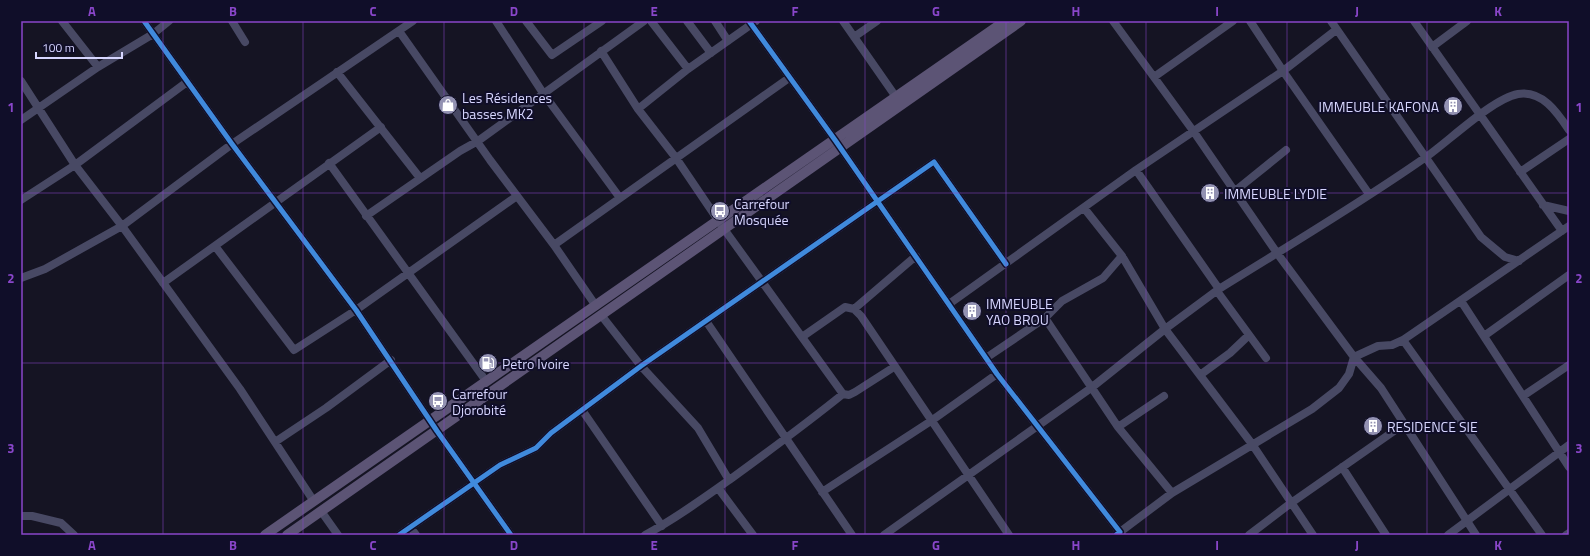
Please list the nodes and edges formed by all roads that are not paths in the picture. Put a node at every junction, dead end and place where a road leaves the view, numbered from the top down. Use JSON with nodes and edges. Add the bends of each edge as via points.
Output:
{"nodes":[{"id":1,"x":62,"y":21,"type":"edge"},
{"id":2,"x":144,"y":21,"type":"edge"},
{"id":3,"x":170,"y":21,"type":"edge"},
{"id":4,"x":232,"y":21,"type":"edge"},
{"id":5,"x":413,"y":21,"type":"edge"},
{"id":6,"x":496,"y":21,"type":"edge"},
{"id":7,"x":602,"y":21,"type":"edge"},
{"id":8,"x":644,"y":21,"type":"edge"},
{"id":9,"x":651,"y":21,"type":"edge"},
{"id":10,"x":687,"y":21,"type":"edge"},
{"id":11,"x":715,"y":21,"type":"edge"},
{"id":12,"x":843,"y":21,"type":"edge"},
{"id":13,"x":877,"y":21,"type":"edge"},
{"id":14,"x":1021,"y":21,"type":"edge"},
{"id":15,"x":1233,"y":21,"type":"edge"},
{"id":16,"x":1250,"y":21,"type":"edge"},
{"id":17,"x":1330,"y":21,"type":"edge"},
{"id":18,"x":1414,"y":21,"type":"edge"},
{"id":19,"x":1467,"y":21,"type":"edge"},
{"id":20,"x":752,"y":22,"type":"edge"},
{"id":21,"x":1002,"y":22,"type":"edge"},
{"id":22,"x":1117,"y":22,"type":"edge"},
{"id":23,"x":531,"y":23,"type":"edge"},
{"id":24,"x":1336,"y":30,"type":"junction"},
{"id":25,"x":399,"y":31,"type":"junction"},
{"id":26,"x":153,"y":34,"type":"junction"},
{"id":27,"x":854,"y":37,"type":"junction"},
{"id":28,"x":728,"y":41,"type":"junction"},
{"id":29,"x":245,"y":42,"type":"dead end"},
{"id":30,"x":1432,"y":47,"type":"junction"},
{"id":31,"x":601,"y":51,"type":"junction"},
{"id":32,"x":711,"y":53,"type":"junction"},
{"id":33,"x":98,"y":67,"type":"junction"},
{"id":34,"x":688,"y":69,"type":"junction"},
{"id":35,"x":1282,"y":71,"type":"junction"},
{"id":36,"x":337,"y":72,"type":"junction"},
{"id":37,"x":1154,"y":77,"type":"junction"},
{"id":38,"x":789,"y":78,"type":"junction"},
{"id":39,"x":21,"y":81,"type":"edge"},
{"id":40,"x":188,"y":82,"type":"junction"},
{"id":41,"x":544,"y":92,"type":"junction"},
{"id":42,"x":896,"y":98,"type":"junction"},
{"id":43,"x":638,"y":108,"type":"junction"},
{"id":44,"x":40,"y":109,"type":"junction"},
{"id":45,"x":1480,"y":116,"type":"junction"},
{"id":46,"x":21,"y":120,"type":"edge"},
{"id":47,"x":381,"y":127,"type":"junction"},
{"id":48,"x":1569,"y":130,"type":"edge"},
{"id":49,"x":1194,"y":132,"type":"junction"},
{"id":50,"x":1569,"y":139,"type":"edge"},
{"id":51,"x":478,"y":141,"type":"junction"},
{"id":52,"x":232,"y":144,"type":"junction"},
{"id":53,"x":838,"y":144,"type":"junction"},
{"id":54,"x":1286,"y":150,"type":"dead end"},
{"id":55,"x":1426,"y":157,"type":"junction"},
{"id":56,"x":676,"y":158,"type":"junction"},
{"id":57,"x":329,"y":163,"type":"junction"},
{"id":58,"x":76,"y":165,"type":"junction"},
{"id":59,"x":1136,"y":170,"type":"junction"},
{"id":60,"x":1520,"y":172,"type":"junction"},
{"id":61,"x":420,"y":178,"type":"junction"},
{"id":62,"x":1234,"y":191,"type":"junction"},
{"id":63,"x":1369,"y":194,"type":"junction"},
{"id":64,"x":517,"y":196,"type":"junction"},
{"id":65,"x":620,"y":198,"type":"junction"},
{"id":66,"x":21,"y":200,"type":"edge"},
{"id":67,"x":877,"y":201,"type":"junction"},
{"id":68,"x":275,"y":202,"type":"junction"},
{"id":69,"x":1543,"y":205,"type":"junction"},
{"id":70,"x":1084,"y":208,"type":"junction"},
{"id":71,"x":1569,"y":211,"type":"edge"},
{"id":72,"x":366,"y":216,"type":"junction"},
{"id":73,"x":721,"y":225,"type":"junction"},
{"id":74,"x":122,"y":226,"type":"junction"},
{"id":75,"x":1566,"y":229,"type":"edge"},
{"id":76,"x":554,"y":245,"type":"junction"},
{"id":77,"x":215,"y":246,"type":"junction"},
{"id":78,"x":1278,"y":253,"type":"junction"},
{"id":79,"x":916,"y":256,"type":"junction"},
{"id":80,"x":1122,"y":256,"type":"junction"},
{"id":81,"x":1519,"y":261,"type":"junction"},
{"id":82,"x":1006,"y":264,"type":"junction"},
{"id":83,"x":407,"y":272,"type":"junction"},
{"id":84,"x":1569,"y":275,"type":"edge"},
{"id":85,"x":21,"y":278,"type":"edge"},
{"id":86,"x":163,"y":283,"type":"junction"},
{"id":87,"x":762,"y":283,"type":"junction"},
{"id":88,"x":1218,"y":290,"type":"junction"},
{"id":89,"x":1461,"y":301,"type":"junction"},
{"id":90,"x":949,"y":304,"type":"junction"},
{"id":91,"x":596,"y":306,"type":"junction"},
{"id":92,"x":854,"y":309,"type":"junction"},
{"id":93,"x":356,"y":310,"type":"junction"},
{"id":94,"x":601,"y":315,"type":"junction"},
{"id":95,"x":1045,"y":318,"type":"junction"},
{"id":96,"x":706,"y":321,"type":"junction"},
{"id":97,"x":1165,"y":329,"type":"junction"},
{"id":98,"x":1249,"y":335,"type":"junction"},
{"id":99,"x":1484,"y":336,"type":"junction"},
{"id":100,"x":802,"y":337,"type":"junction"},
{"id":101,"x":1403,"y":340,"type":"junction"},
{"id":102,"x":1354,"y":357,"type":"junction"},
{"id":103,"x":986,"y":358,"type":"junction"},
{"id":104,"x":1266,"y":358,"type":"dead end"},
{"id":105,"x":391,"y":360,"type":"junction"},
{"id":106,"x":1569,"y":365,"type":"edge"},
{"id":107,"x":641,"y":366,"type":"junction"},
{"id":108,"x":894,"y":367,"type":"junction"},
{"id":109,"x":997,"y":374,"type":"junction"},
{"id":110,"x":1200,"y":375,"type":"junction"},
{"id":111,"x":486,"y":381,"type":"junction"},
{"id":112,"x":1091,"y":388,"type":"junction"},
{"id":113,"x":843,"y":394,"type":"junction"},
{"id":114,"x":1164,"y":396,"type":"dead end"},
{"id":115,"x":1523,"y":396,"type":"junction"},
{"id":116,"x":582,"y":410,"type":"junction"},
{"id":117,"x":430,"y":420,"type":"junction"},
{"id":118,"x":931,"y":421,"type":"junction"},
{"id":119,"x":1404,"y":424,"type":"junction"},
{"id":120,"x":1036,"y":426,"type":"junction"},
{"id":121,"x":1118,"y":427,"type":"junction"},
{"id":122,"x":437,"y":431,"type":"junction"},
{"id":123,"x":786,"y":439,"type":"junction"},
{"id":124,"x":275,"y":442,"type":"junction"},
{"id":125,"x":1252,"y":444,"type":"junction"},
{"id":126,"x":1569,"y":445,"type":"edge"},
{"id":127,"x":1559,"y":452,"type":"junction"},
{"id":128,"x":1342,"y":467,"type":"junction"},
{"id":129,"x":1569,"y":467,"type":"edge"},
{"id":130,"x":968,"y":475,"type":"junction"},
{"id":131,"x":729,"y":480,"type":"junction"},
{"id":132,"x":473,"y":482,"type":"junction"},
{"id":133,"x":718,"y":488,"type":"junction"},
{"id":134,"x":1510,"y":489,"type":"junction"},
{"id":135,"x":822,"y":492,"type":"junction"},
{"id":136,"x":1172,"y":493,"type":"junction"},
{"id":137,"x":313,"y":500,"type":"junction"},
{"id":138,"x":1291,"y":503,"type":"junction"},
{"id":139,"x":321,"y":511,"type":"junction"},
{"id":140,"x":21,"y":516,"type":"edge"},
{"id":141,"x":1468,"y":521,"type":"junction"},
{"id":142,"x":662,"y":526,"type":"junction"},
{"id":143,"x":410,"y":527,"type":"junction"},
{"id":144,"x":1569,"y":533,"type":"edge"},
{"id":145,"x":1007,"y":534,"type":"edge"},
{"id":146,"x":1119,"y":534,"type":"edge"},
{"id":147,"x":74,"y":535,"type":"edge"},
{"id":148,"x":265,"y":535,"type":"edge"},
{"id":149,"x":287,"y":535,"type":"edge"},
{"id":150,"x":338,"y":535,"type":"edge"},
{"id":151,"x":399,"y":535,"type":"edge"},
{"id":152,"x":416,"y":535,"type":"edge"},
{"id":153,"x":511,"y":535,"type":"edge"},
{"id":154,"x":645,"y":535,"type":"edge"},
{"id":155,"x":753,"y":535,"type":"edge"},
{"id":156,"x":852,"y":535,"type":"edge"},
{"id":157,"x":884,"y":535,"type":"edge"},
{"id":158,"x":1249,"y":535,"type":"edge"},
{"id":159,"x":1313,"y":535,"type":"edge"},
{"id":160,"x":1386,"y":535,"type":"edge"},
{"id":161,"x":1448,"y":535,"type":"edge"},
{"id":162,"x":1476,"y":535,"type":"edge"},
{"id":163,"x":1542,"y":535,"type":"edge"},
{"id":164,"x":1566,"y":535,"type":"edge"}],
"edges":[{"from":1,"to":33,"type":"street"},
{"from":2,"to":26,"type":"street"},
{"from":3,"to":26,"type":"street"},
{"from":4,"to":29,"type":"street"},
{"from":5,"to":25,"type":"street"},
{"from":6,"to":41,"type":"street"},
{"from":7,"to":23,"type":"street","via":[[552,55]]},
{"from":8,"to":31,"type":"street"},
{"from":9,"to":34,"type":"street"},
{"from":10,"to":32,"type":"street"},
{"from":11,"to":28,"type":"street"},
{"from":12,"to":27,"type":"street"},
{"from":13,"to":27,"type":"street"},
{"from":14,"to":53,"type":"main road"},
{"from":15,"to":37,"type":"street"},
{"from":16,"to":35,"type":"street"},
{"from":17,"to":24,"type":"street"},
{"from":18,"to":30,"type":"street"},
{"from":19,"to":30,"type":"street"},
{"from":20,"to":28,"type":"street"},
{"from":20,"to":38,"type":"street"},
{"from":21,"to":42,"type":"main road"},
{"from":22,"to":37,"type":"street"},
{"from":24,"to":35,"type":"street"},
{"from":24,"to":55,"type":"street"},
{"from":25,"to":36,"type":"street"},
{"from":25,"to":51,"type":"street"},
{"from":26,"to":33,"type":"street"},
{"from":26,"to":40,"type":"street"},
{"from":27,"to":42,"type":"street"},
{"from":28,"to":32,"type":"street"},
{"from":30,"to":45,"type":"street"},
{"from":31,"to":41,"type":"street"},
{"from":31,"to":43,"type":"street"},
{"from":32,"to":34,"type":"street"},
{"from":33,"to":44,"type":"street"},
{"from":34,"to":43,"type":"street"},
{"from":35,"to":49,"type":"street"},
{"from":35,"to":63,"type":"street"},
{"from":36,"to":47,"type":"street"},
{"from":36,"to":52,"type":"street"},
{"from":37,"to":49,"type":"street"},
{"from":38,"to":53,"type":"street"},
{"from":38,"to":56,"type":"street"},
{"from":39,"to":44,"type":"street"},
{"from":40,"to":52,"type":"street"},
{"from":40,"to":58,"type":"street"},
{"from":41,"to":51,"type":"street"},
{"from":41,"to":65,"type":"street"},
{"from":42,"to":53,"type":"main road"},
{"from":43,"to":56,"type":"street"},
{"from":44,"to":46,"type":"street"},
{"from":44,"to":58,"type":"street"},
{"from":45,"to":48,"type":"street","via":[[1502,100],[1518,94],[1532,95],[1543,99],[1556,111]]},
{"from":45,"to":55,"type":"street"},
{"from":45,"to":60,"type":"street"},
{"from":47,"to":57,"type":"street"},
{"from":47,"to":61,"type":"street"},
{"from":49,"to":59,"type":"street"},
{"from":49,"to":62,"type":"street"},
{"from":50,"to":60,"type":"street"},
{"from":51,"to":61,"type":"street"},
{"from":51,"to":64,"type":"street"},
{"from":52,"to":68,"type":"street"},
{"from":52,"to":74,"type":"street"},
{"from":53,"to":67,"type":"street"},
{"from":53,"to":73,"type":"main road"},
{"from":54,"to":62,"type":"street"},
{"from":55,"to":63,"type":"street"},
{"from":55,"to":81,"type":"street","via":[[1481,237],[1505,257]]},
{"from":56,"to":65,"type":"street"},
{"from":56,"to":73,"type":"street"},
{"from":57,"to":68,"type":"street"},
{"from":57,"to":72,"type":"street"},
{"from":58,"to":66,"type":"street"},
{"from":58,"to":74,"type":"street"},
{"from":59,"to":70,"type":"street"},
{"from":59,"to":88,"type":"street"},
{"from":60,"to":69,"type":"street"},
{"from":61,"to":72,"type":"street"},
{"from":62,"to":78,"type":"street"},
{"from":63,"to":78,"type":"street"},
{"from":64,"to":76,"type":"street"},
{"from":64,"to":83,"type":"street"},
{"from":65,"to":76,"type":"street"},
{"from":67,"to":79,"type":"street"},
{"from":67,"to":82,"type":"street","via":[[934,162]]},
{"from":67,"to":87,"type":"street"},
{"from":68,"to":77,"type":"street"},
{"from":68,"to":93,"type":"street"},
{"from":69,"to":71,"type":"street"},
{"from":69,"to":75,"type":"street"},
{"from":70,"to":80,"type":"street"},
{"from":70,"to":82,"type":"street"},
{"from":72,"to":83,"type":"street"},
{"from":73,"to":87,"type":"street"},
{"from":73,"to":91,"type":"main road"},
{"from":73,"to":94,"type":"main road"},
{"from":74,"to":85,"type":"street","via":[[45,269]]},
{"from":74,"to":86,"type":"street"},
{"from":75,"to":81,"type":"street"},
{"from":76,"to":91,"type":"street"},
{"from":77,"to":86,"type":"street"},
{"from":77,"to":93,"type":"street","via":[[294,350]]},
{"from":78,"to":88,"type":"street"},
{"from":78,"to":102,"type":"street"},
{"from":79,"to":90,"type":"street"},
{"from":79,"to":92,"type":"street"},
{"from":80,"to":95,"type":"street","via":[[1103,278],[1062,301]]},
{"from":80,"to":97,"type":"street"},
{"from":81,"to":89,"type":"street"},
{"from":82,"to":90,"type":"street"},
{"from":83,"to":93,"type":"street"},
{"from":83,"to":111,"type":"street"},
{"from":84,"to":99,"type":"street"},
{"from":86,"to":124,"type":"street"},
{"from":87,"to":96,"type":"street"},
{"from":87,"to":100,"type":"street"},
{"from":88,"to":97,"type":"street"},
{"from":88,"to":98,"type":"street"},
{"from":89,"to":99,"type":"street"},
{"from":89,"to":101,"type":"street"},
{"from":90,"to":103,"type":"street"},
{"from":91,"to":111,"type":"main road"},
{"from":92,"to":100,"type":"street","via":[[844,308]]},
{"from":92,"to":108,"type":"street"},
{"from":93,"to":105,"type":"street"},
{"from":94,"to":107,"type":"street"},
{"from":94,"to":122,"type":"main road"},
{"from":95,"to":103,"type":"street"},
{"from":95,"to":112,"type":"street"},
{"from":96,"to":107,"type":"street"},
{"from":96,"to":123,"type":"street"},
{"from":97,"to":110,"type":"street"},
{"from":97,"to":112,"type":"street"},
{"from":98,"to":104,"type":"street"},
{"from":98,"to":110,"type":"street"},
{"from":99,"to":115,"type":"street"},
{"from":100,"to":113,"type":"street"},
{"from":101,"to":102,"type":"street","via":[[1392,345],[1378,346]]},
{"from":101,"to":134,"type":"street"},
{"from":102,"to":119,"type":"street","via":[[1381,388]]},
{"from":102,"to":125,"type":"street","via":[[1349,374],[1339,388],[1312,409]]},
{"from":103,"to":109,"type":"street"},
{"from":105,"to":117,"type":"street"},
{"from":105,"to":124,"type":"street"},
{"from":106,"to":115,"type":"street"},
{"from":107,"to":116,"type":"street"},
{"from":107,"to":131,"type":"street","via":[[698,428]]},
{"from":108,"to":113,"type":"street","via":[[855,392]]},
{"from":108,"to":118,"type":"street"},
{"from":109,"to":118,"type":"street"},
{"from":109,"to":120,"type":"street"},
{"from":110,"to":125,"type":"street"},
{"from":111,"to":117,"type":"main road"},
{"from":112,"to":120,"type":"street"},
{"from":112,"to":121,"type":"street"},
{"from":113,"to":123,"type":"street"},
{"from":114,"to":121,"type":"street"},
{"from":115,"to":127,"type":"street"},
{"from":116,"to":132,"type":"street","via":[[551,433],[536,448]]},
{"from":116,"to":142,"type":"street"},
{"from":117,"to":122,"type":"street"},
{"from":117,"to":137,"type":"main road"},
{"from":118,"to":130,"type":"street"},
{"from":118,"to":135,"type":"street"},
{"from":119,"to":128,"type":"street"},
{"from":119,"to":141,"type":"street"},
{"from":120,"to":130,"type":"street"},
{"from":120,"to":146,"type":"street"},
{"from":121,"to":136,"type":"street"},
{"from":122,"to":132,"type":"street"},
{"from":122,"to":139,"type":"main road"},
{"from":123,"to":131,"type":"street"},
{"from":123,"to":135,"type":"street"},
{"from":124,"to":137,"type":"street"},
{"from":125,"to":136,"type":"street"},
{"from":125,"to":138,"type":"street"},
{"from":126,"to":127,"type":"street"},
{"from":127,"to":129,"type":"street"},
{"from":127,"to":134,"type":"street"},
{"from":128,"to":138,"type":"street"},
{"from":128,"to":160,"type":"street"},
{"from":130,"to":145,"type":"street"},
{"from":130,"to":157,"type":"street"},
{"from":131,"to":133,"type":"street"},
{"from":132,"to":143,"type":"street"},
{"from":132,"to":153,"type":"street"},
{"from":133,"to":142,"type":"street"},
{"from":133,"to":155,"type":"street"},
{"from":134,"to":141,"type":"street"},
{"from":134,"to":163,"type":"street"},
{"from":135,"to":156,"type":"street"},
{"from":136,"to":146,"type":"street"},
{"from":137,"to":148,"type":"main road"},
{"from":138,"to":158,"type":"street"},
{"from":138,"to":159,"type":"street"},
{"from":139,"to":149,"type":"main road"},
{"from":139,"to":150,"type":"street"},
{"from":140,"to":147,"type":"street","via":[[61,523]]},
{"from":141,"to":161,"type":"street"},
{"from":141,"to":162,"type":"street"},
{"from":142,"to":154,"type":"street"},
{"from":143,"to":151,"type":"street"},
{"from":143,"to":152,"type":"street"},
{"from":144,"to":164,"type":"street"}]}
